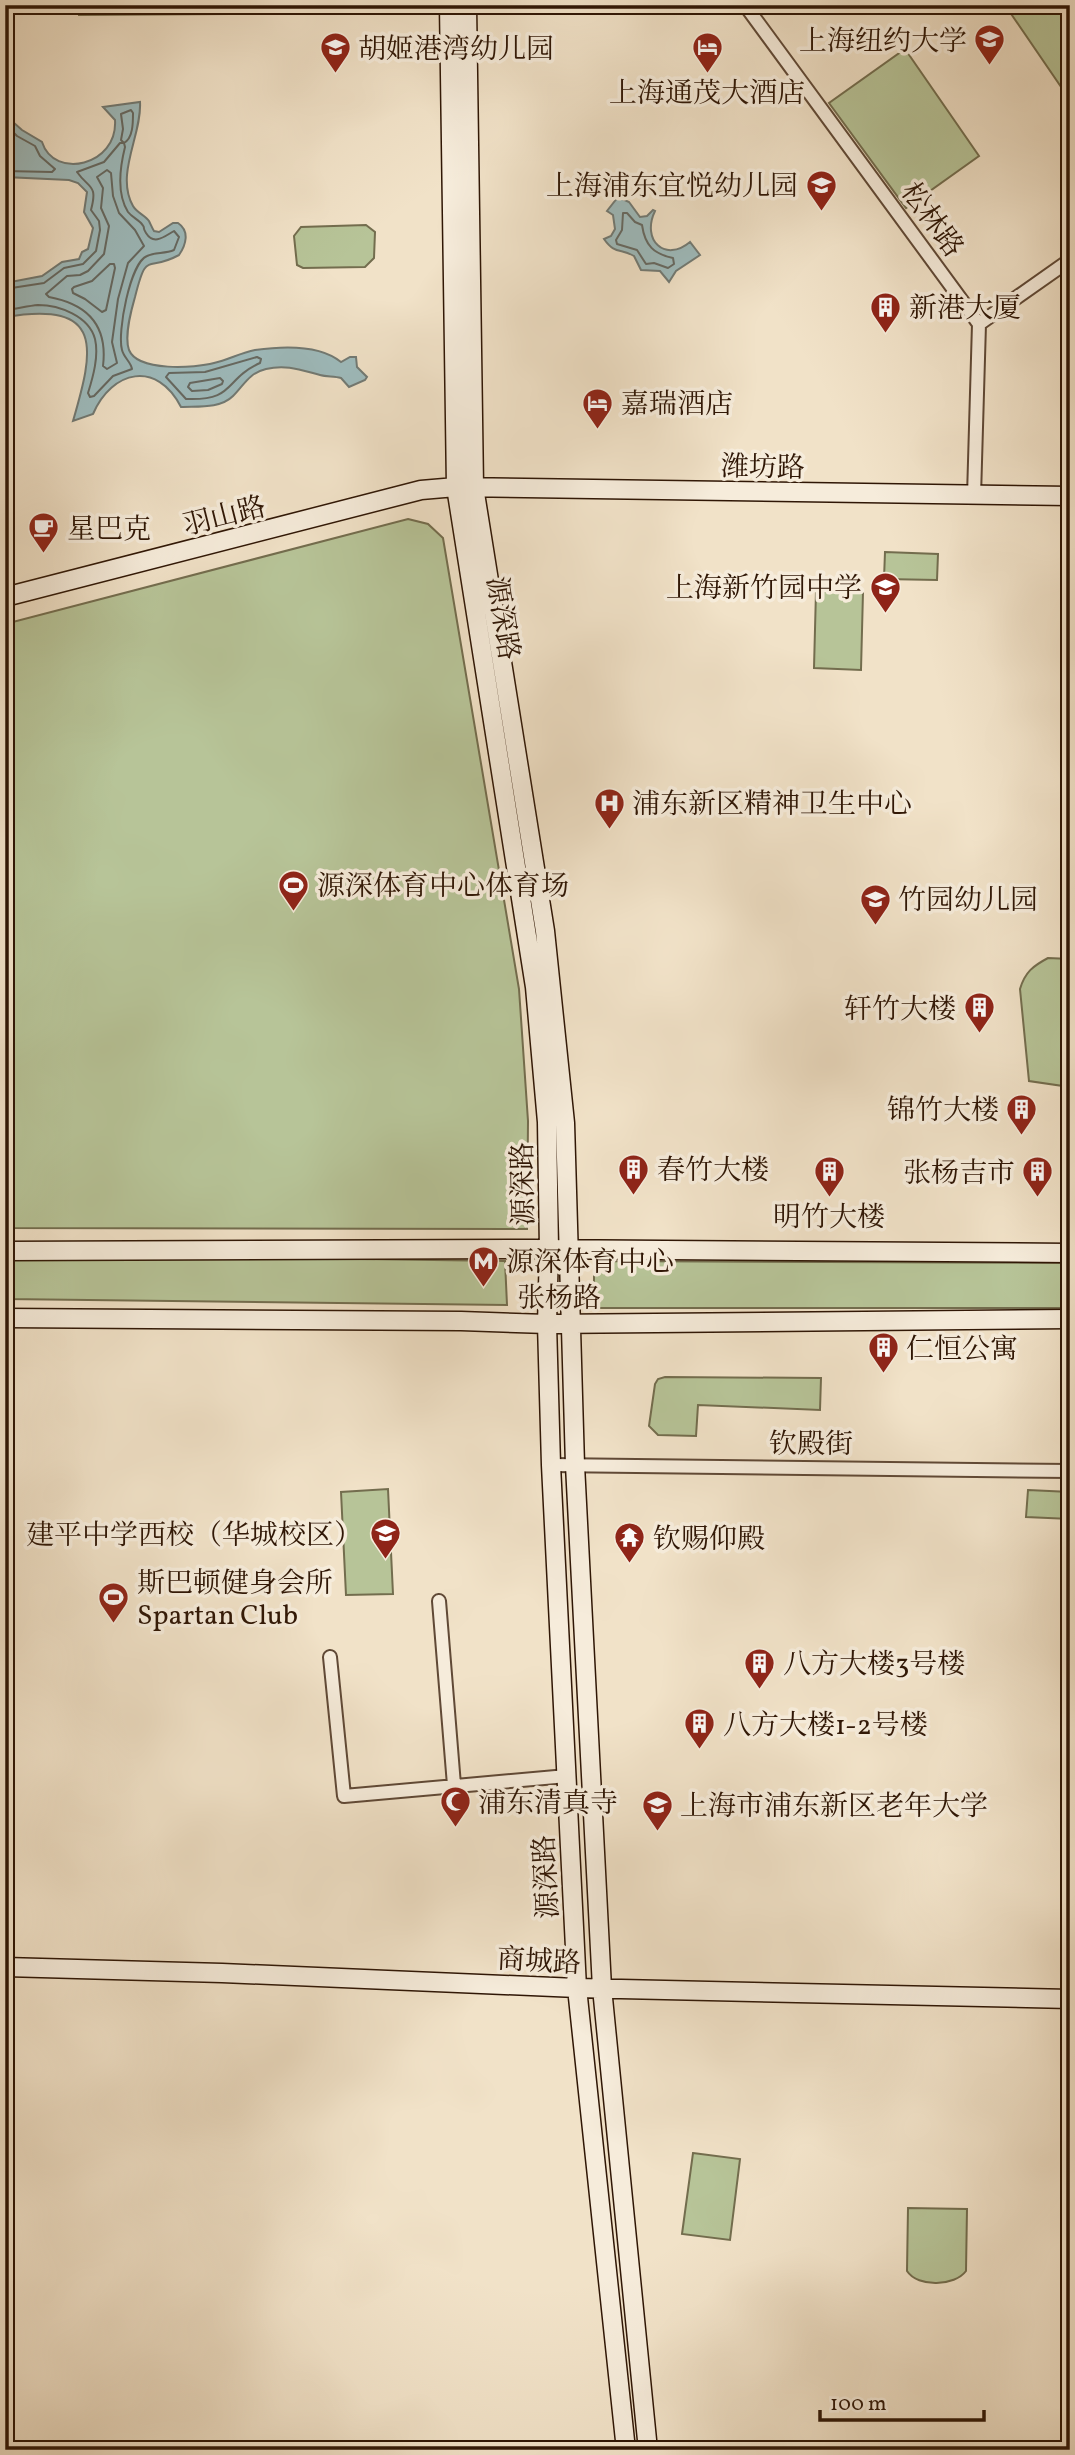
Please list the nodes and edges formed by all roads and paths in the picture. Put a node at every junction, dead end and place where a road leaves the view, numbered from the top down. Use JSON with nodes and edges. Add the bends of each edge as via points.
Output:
{"nodes":[{"id":1,"x":449,"y":5,"type":"edge"},
{"id":2,"x":467,"y":5,"type":"edge"},
{"id":3,"x":745,"y":5,"type":"edge"},
{"id":4,"x":1070,"y":260,"type":"edge"},
{"id":5,"x":979,"y":324,"type":"junction"},
{"id":6,"x":465,"y":487,"type":"junction"},
{"id":7,"x":974,"y":496,"type":"junction"},
{"id":8,"x":1070,"y":496,"type":"edge"},
{"id":9,"x":5,"y":597,"type":"edge"},
{"id":10,"x":549,"y":1250,"type":"junction"},
{"id":11,"x":5,"y":1251,"type":"edge"},
{"id":12,"x":568,"y":1251,"type":"junction"},
{"id":13,"x":1070,"y":1253,"type":"edge"},
{"id":14,"x":5,"y":1318,"type":"edge"},
{"id":15,"x":1070,"y":1319,"type":"edge"},
{"id":16,"x":547,"y":1324,"type":"junction"},
{"id":17,"x":570,"y":1324,"type":"junction"},
{"id":18,"x":551,"y":1465,"type":"junction"},
{"id":19,"x":575,"y":1465,"type":"junction"},
{"id":20,"x":1070,"y":1471,"type":"edge"},
{"id":21,"x":439,"y":1601,"type":"dead end"},
{"id":22,"x":330,"y":1657,"type":"dead end"},
{"id":23,"x":567,"y":1776,"type":"junction"},
{"id":24,"x":454,"y":1785,"type":"junction"},
{"id":25,"x":5,"y":1967,"type":"edge"},
{"id":26,"x":577,"y":1988,"type":"junction"},
{"id":27,"x":602,"y":1988,"type":"junction"},
{"id":28,"x":1070,"y":1999,"type":"edge"},
{"id":29,"x":626,"y":2450,"type":"edge"},
{"id":30,"x":648,"y":2450,"type":"edge"}],
"edges":[{"from":1,"to":6,"type":"main road","name":"源深路"},
{"from":2,"to":6,"type":"main road","name":"源深路"},
{"from":3,"to":5,"type":"street","name":"松林路"},
{"from":4,"to":5,"type":"street"},
{"from":5,"to":7,"type":"street"},
{"from":6,"to":7,"type":"main road","name":"潍坊路"},
{"from":6,"to":9,"type":"main road","name":"羽山路","via":[[421,490]]},
{"from":6,"to":10,"type":"main road","name":"源深路","via":[[535,987],[547,1122]]},
{"from":6,"to":12,"type":"main road","name":"源深路","via":[[545,931],[565,1124]]},
{"from":7,"to":8,"type":"main road","name":"潍坊路"},
{"from":10,"to":11,"type":"main road","name":"张杨路"},
{"from":10,"to":12,"type":"main road","name":"张杨路"},
{"from":10,"to":16,"type":"main road","name":"源深路"},
{"from":12,"to":13,"type":"main road","name":"张杨路"},
{"from":12,"to":17,"type":"main road","name":"源深路"},
{"from":14,"to":16,"type":"main road","name":"张杨路"},
{"from":15,"to":17,"type":"main road","name":"张杨路"},
{"from":16,"to":17,"type":"main road","name":"张杨路"},
{"from":16,"to":18,"type":"main road","name":"源深路"},
{"from":17,"to":19,"type":"main road","name":"源深路"},
{"from":18,"to":19,"type":"street","name":"钦殿街"},
{"from":18,"to":23,"type":"main road","name":"源深路"},
{"from":19,"to":20,"type":"street","name":"钦殿街"},
{"from":19,"to":27,"type":"main road","name":"源深路"},
{"from":21,"to":24,"type":"street"},
{"from":22,"to":24,"type":"street","via":[[344,1796]]},
{"from":23,"to":24,"type":"street"},
{"from":23,"to":26,"type":"main road","name":"源深路"},
{"from":25,"to":26,"type":"main road","name":"商城路"},
{"from":26,"to":27,"type":"main road","name":"商城路"},
{"from":26,"to":29,"type":"main road","name":"源深路"},
{"from":27,"to":28,"type":"main road","name":"商城路"},
{"from":27,"to":30,"type":"main road","name":"源深路"}]}
